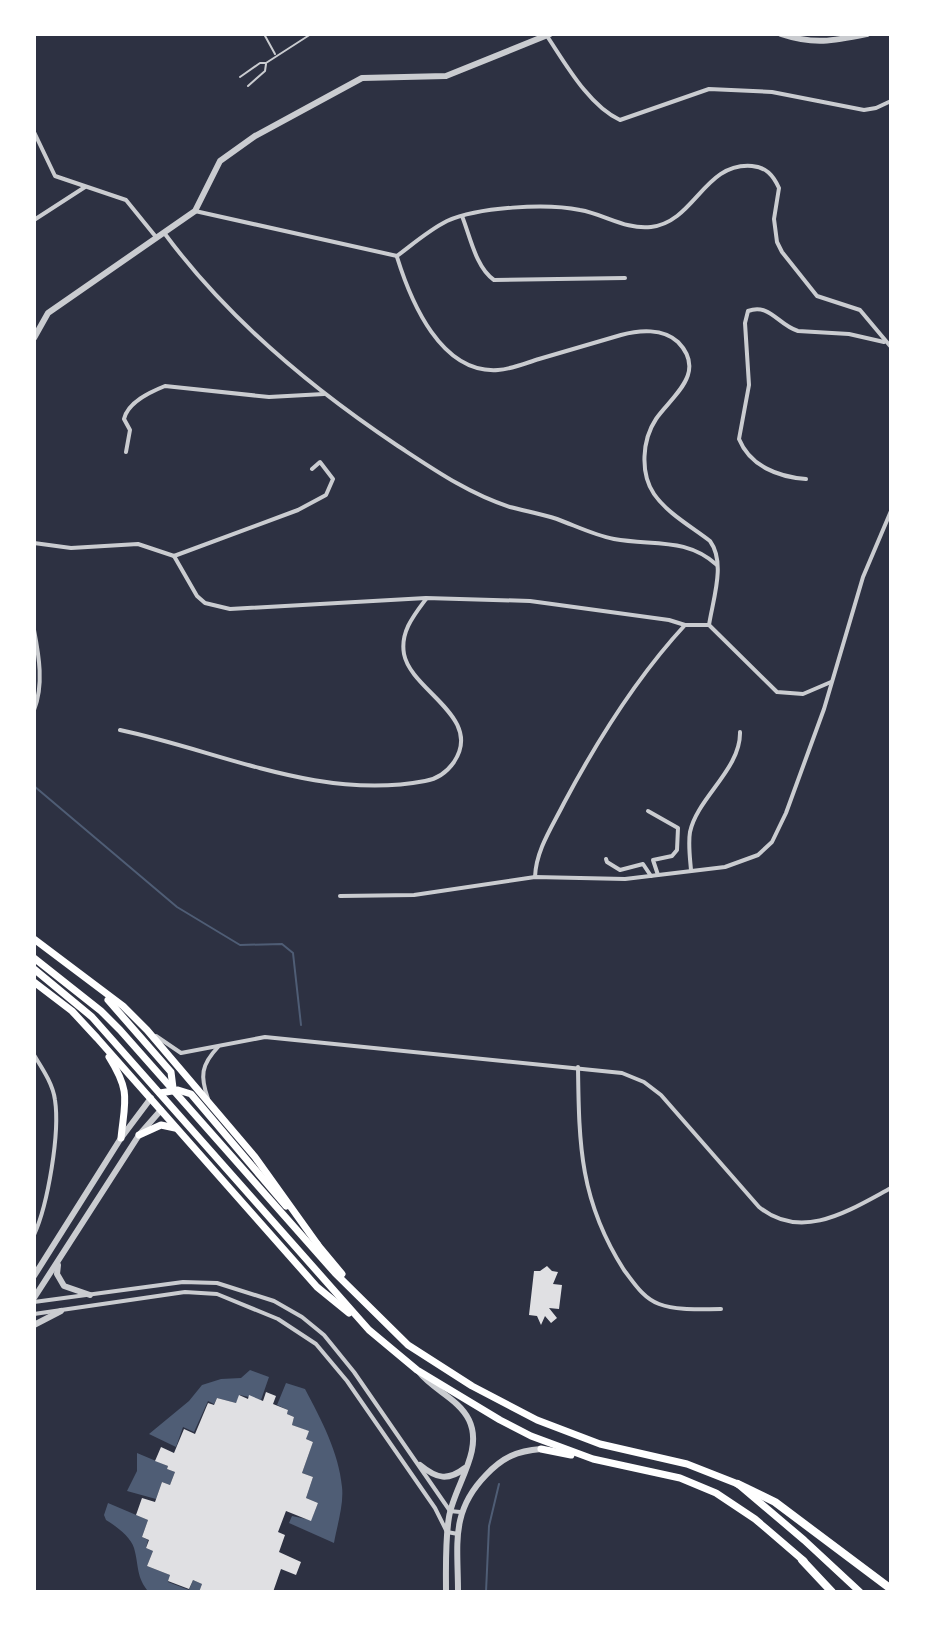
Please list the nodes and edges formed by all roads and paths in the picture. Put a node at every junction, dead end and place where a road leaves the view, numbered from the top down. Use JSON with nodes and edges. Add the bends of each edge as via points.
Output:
{"nodes":[{"id":1,"x":264,"y":34,"type":"edge"},
{"id":2,"x":311,"y":34,"type":"edge"},
{"id":3,"x":548,"y":34,"type":"edge"},
{"id":4,"x":781,"y":34,"type":"edge"},
{"id":5,"x":867,"y":34,"type":"edge"},
{"id":6,"x":275,"y":55,"type":"junction"},
{"id":7,"x":266,"y":63,"type":"junction"},
{"id":8,"x":240,"y":77,"type":"dead end"},
{"id":9,"x":248,"y":86,"type":"dead end"},
{"id":10,"x":891,"y":101,"type":"edge"},
{"id":11,"x":34,"y":132,"type":"edge"},
{"id":12,"x":85,"y":187,"type":"junction"},
{"id":13,"x":195,"y":211,"type":"junction"},
{"id":14,"x":462,"y":216,"type":"junction"},
{"id":15,"x":34,"y":220,"type":"edge"},
{"id":16,"x":165,"y":234,"type":"junction"},
{"id":17,"x":158,"y":239,"type":"junction"},
{"id":18,"x":397,"y":256,"type":"junction"},
{"id":19,"x":625,"y":278,"type":"dead end"},
{"id":20,"x":34,"y":338,"type":"edge"},
{"id":21,"x":886,"y":342,"type":"junction"},
{"id":22,"x":891,"y":347,"type":"edge"},
{"id":23,"x":324,"y":394,"type":"junction"},
{"id":24,"x":126,"y":452,"type":"dead end"},
{"id":25,"x":312,"y":469,"type":"dead end"},
{"id":26,"x":806,"y":479,"type":"dead end"},
{"id":27,"x":891,"y":511,"type":"edge"},
{"id":28,"x":34,"y":543,"type":"edge"},
{"id":29,"x":174,"y":556,"type":"junction"},
{"id":30,"x":717,"y":565,"type":"junction"},
{"id":31,"x":426,"y":598,"type":"junction"},
{"id":32,"x":685,"y":625,"type":"junction"},
{"id":33,"x":709,"y":625,"type":"junction"},
{"id":34,"x":34,"y":630,"type":"edge"},
{"id":35,"x":831,"y":682,"type":"junction"},
{"id":36,"x":34,"y":710,"type":"edge"},
{"id":37,"x":120,"y":730,"type":"dead end"},
{"id":38,"x":740,"y":732,"type":"dead end"},
{"id":39,"x":648,"y":811,"type":"dead end"},
{"id":40,"x":606,"y":859,"type":"dead end"},
{"id":41,"x":653,"y":860,"type":"junction"},
{"id":42,"x":643,"y":864,"type":"junction"},
{"id":43,"x":691,"y":870,"type":"junction"},
{"id":44,"x":658,"y":875,"type":"junction"},
{"id":45,"x":651,"y":876,"type":"junction"},
{"id":46,"x":535,"y":877,"type":"junction"},
{"id":47,"x":340,"y":896,"type":"dead end"},
{"id":48,"x":34,"y":939,"type":"edge"},
{"id":49,"x":34,"y":958,"type":"edge"},
{"id":50,"x":34,"y":969,"type":"edge"},
{"id":51,"x":34,"y":982,"type":"edge"},
{"id":52,"x":96,"y":986,"type":"junction"},
{"id":53,"x":147,"y":1030,"type":"junction"},
{"id":54,"x":140,"y":1036,"type":"junction"},
{"id":55,"x":97,"y":1038,"type":"junction"},
{"id":56,"x":220,"y":1045,"type":"junction"},
{"id":57,"x":34,"y":1055,"type":"edge"},
{"id":58,"x":116,"y":1059,"type":"junction"},
{"id":59,"x":578,"y":1067,"type":"junction"},
{"id":60,"x":174,"y":1090,"type":"junction"},
{"id":61,"x":151,"y":1098,"type":"junction"},
{"id":62,"x":208,"y":1100,"type":"junction"},
{"id":63,"x":161,"y":1110,"type":"junction"},
{"id":64,"x":213,"y":1119,"type":"junction"},
{"id":65,"x":177,"y":1129,"type":"junction"},
{"id":66,"x":139,"y":1135,"type":"junction"},
{"id":67,"x":121,"y":1138,"type":"junction"},
{"id":68,"x":192,"y":1145,"type":"junction"},
{"id":69,"x":891,"y":1188,"type":"edge"},
{"id":70,"x":34,"y":1235,"type":"edge"},
{"id":71,"x":318,"y":1245,"type":"junction"},
{"id":72,"x":58,"y":1261,"type":"junction"},
{"id":73,"x":34,"y":1275,"type":"edge"},
{"id":74,"x":90,"y":1295,"type":"junction"},
{"id":75,"x":34,"y":1300,"type":"edge"},
{"id":76,"x":721,"y":1309,"type":"dead end"},
{"id":77,"x":371,"y":1310,"type":"junction"},
{"id":78,"x":61,"y":1311,"type":"junction"},
{"id":79,"x":34,"y":1314,"type":"edge"},
{"id":80,"x":34,"y":1325,"type":"edge"},
{"id":81,"x":369,"y":1330,"type":"junction"},
{"id":82,"x":417,"y":1370,"type":"junction"},
{"id":83,"x":541,"y":1449,"type":"joint"},
{"id":84,"x":593,"y":1459,"type":"junction"},
{"id":85,"x":420,"y":1465,"type":"junction"},
{"id":86,"x":465,"y":1468,"type":"junction"},
{"id":87,"x":738,"y":1484,"type":"junction"},
{"id":88,"x":450,"y":1511,"type":"junction"},
{"id":89,"x":460,"y":1512,"type":"junction"},
{"id":90,"x":447,"y":1532,"type":"junction"},
{"id":91,"x":458,"y":1534,"type":"junction"},
{"id":92,"x":802,"y":1560,"type":"joint"},
{"id":93,"x":891,"y":1589,"type":"edge"},
{"id":94,"x":446,"y":1592,"type":"edge"},
{"id":95,"x":458,"y":1592,"type":"edge"},
{"id":96,"x":835,"y":1592,"type":"edge"},
{"id":97,"x":860,"y":1592,"type":"edge"}],
"edges":[{"from":1,"to":6,"type":"lane"},
{"from":2,"to":6,"type":"lane"},
{"from":3,"to":10,"type":"street","via":[[580,83],[609,116],[620,120],[709,89],[772,92],[864,110]]},
{"from":3,"to":13,"type":"street","via":[[446,76],[369,77],[348,84],[225,156]]},
{"from":4,"to":5,"type":"street","via":[[808,42]]},
{"from":6,"to":7,"type":"lane"},
{"from":7,"to":8,"type":"lane"},
{"from":7,"to":9,"type":"lane","via":[[265,71]]},
{"from":11,"to":12,"type":"street","via":[[52,173]]},
{"from":12,"to":15,"type":"street"},
{"from":12,"to":17,"type":"street","via":[[128,201]]},
{"from":13,"to":16,"type":"street"},
{"from":13,"to":18,"type":"street"},
{"from":14,"to":18,"type":"street"},
{"from":14,"to":19,"type":"street","via":[[480,262],[494,280]]},
{"from":14,"to":21,"type":"street","via":[[565,208],[651,227],[673,219],[722,171],[763,168],[779,188],[774,219],[782,252],[817,296],[860,310]]},
{"from":16,"to":17,"type":"street"},
{"from":16,"to":23,"type":"street","via":[[207,286]]},
{"from":17,"to":20,"type":"street","via":[[48,313]]},
{"from":18,"to":30,"type":"street","via":[[432,331],[454,357],[480,369],[508,369],[630,332],[661,333],[678,342],[688,362],[687,378],[646,441],[646,478],[667,509],[710,541]]},
{"from":21,"to":22,"type":"street"},
{"from":21,"to":26,"type":"street","via":[[798,331],[767,310],[748,311],[749,385],[742,448],[752,460],[786,478]]},
{"from":23,"to":24,"type":"street","via":[[269,397],[165,386],[126,412]]},
{"from":23,"to":30,"type":"street","via":[[443,475],[492,500],[595,534],[686,546]]},
{"from":25,"to":29,"type":"street","via":[[320,462],[330,471],[333,479],[326,495]]},
{"from":27,"to":35,"type":"street","via":[[863,577]]},
{"from":28,"to":29,"type":"street","via":[[71,548],[138,544]]},
{"from":29,"to":31,"type":"street","via":[[197,596],[230,609]]},
{"from":30,"to":33,"type":"street"},
{"from":31,"to":32,"type":"street","via":[[530,601]]},
{"from":31,"to":37,"type":"street","via":[[407,625],[404,654],[419,681],[454,716],[459,730],[457,758],[440,777],[372,786],[304,779]]},
{"from":32,"to":33,"type":"street"},
{"from":32,"to":46,"type":"street","via":[[642,676],[591,752],[541,848]]},
{"from":33,"to":35,"type":"street","via":[[777,692],[803,694]]},
{"from":34,"to":36,"type":"street","via":[[39,690]]},
{"from":35,"to":43,"type":"street","via":[[772,842],[747,861]]},
{"from":38,"to":43,"type":"street","via":[[730,763],[690,831]]},
{"from":39,"to":41,"type":"street","via":[[678,828],[677,850]]},
{"from":40,"to":42,"type":"street","via":[[620,870]]},
{"from":41,"to":42,"type":"street"},
{"from":41,"to":44,"type":"street"},
{"from":42,"to":45,"type":"street"},
{"from":43,"to":44,"type":"street"},
{"from":44,"to":45,"type":"street"},
{"from":45,"to":46,"type":"street"},
{"from":46,"to":47,"type":"street","via":[[414,895]]},
{"from":48,"to":52,"type":"main road"},
{"from":49,"to":77,"type":"main road","via":[[120,1030]]},
{"from":50,"to":81,"type":"main road","via":[[92,1017]]},
{"from":51,"to":55,"type":"main road"},
{"from":52,"to":53,"type":"main road"},
{"from":52,"to":54,"type":"main road"},
{"from":53,"to":56,"type":"street","via":[[181,1053]]},
{"from":53,"to":62,"type":"main road"},
{"from":54,"to":58,"type":"main road","via":[[146,1055],[142,1065],[130,1067]]},
{"from":54,"to":60,"type":"main road","via":[[171,1072]]},
{"from":55,"to":58,"type":"main road"},
{"from":55,"to":67,"type":"main road","via":[[124,1084]]},
{"from":56,"to":59,"type":"street","via":[[265,1037]]},
{"from":56,"to":62,"type":"street","via":[[202,1069]]},
{"from":57,"to":70,"type":"street","via":[[55,1097],[56,1123]]},
{"from":58,"to":61,"type":"main road"},
{"from":59,"to":69,"type":"street","via":[[644,1082],[675,1108],[759,1207],[779,1219],[801,1225],[825,1220]]},
{"from":59,"to":76,"type":"street","via":[[583,1171],[597,1221],[615,1255],[639,1290],[659,1304]]},
{"from":60,"to":61,"type":"main road"},
{"from":60,"to":63,"type":"main road"},
{"from":60,"to":64,"type":"main road","via":[[191,1094]]},
{"from":61,"to":63,"type":"main road"},
{"from":61,"to":67,"type":"street"},
{"from":62,"to":71,"type":"main road"},
{"from":63,"to":65,"type":"main road"},
{"from":63,"to":66,"type":"street"},
{"from":64,"to":68,"type":"main road","via":[[198,1113],[190,1118]]},
{"from":64,"to":71,"type":"main road"},
{"from":65,"to":66,"type":"main road","via":[[161,1125]]},
{"from":65,"to":68,"type":"main road"},
{"from":66,"to":72,"type":"street"},
{"from":67,"to":73,"type":"street"},
{"from":68,"to":81,"type":"main road","via":[[317,1287]]},
{"from":71,"to":77,"type":"main road"},
{"from":72,"to":74,"type":"street","via":[[57,1274],[64,1286]]},
{"from":72,"to":75,"type":"street"},
{"from":74,"to":75,"type":"street"},
{"from":74,"to":85,"type":"street","via":[[183,1282],[217,1283],[274,1301],[324,1335]]},
{"from":77,"to":87,"type":"main road","via":[[408,1345],[537,1420]]},
{"from":78,"to":79,"type":"street"},
{"from":78,"to":80,"type":"street"},
{"from":78,"to":90,"type":"street","via":[[185,1292],[217,1294],[278,1319],[316,1344],[347,1381]]},
{"from":81,"to":82,"type":"main road"},
{"from":82,"to":84,"type":"main road","via":[[531,1436]]},
{"from":82,"to":86,"type":"street","via":[[470,1423],[472,1447]]},
{"from":83,"to":84,"type":"main road"},
{"from":83,"to":89,"type":"street","via":[[514,1453],[496,1464]]},
{"from":84,"to":92,"type":"main road","via":[[680,1478],[716,1493]]},
{"from":85,"to":86,"type":"street","via":[[444,1478]]},
{"from":85,"to":88,"type":"street"},
{"from":86,"to":88,"type":"street"},
{"from":87,"to":93,"type":"highway","via":[[775,1502]]},
{"from":87,"to":97,"type":"main road"},
{"from":88,"to":89,"type":"street"},
{"from":88,"to":90,"type":"street"},
{"from":89,"to":91,"type":"street"},
{"from":90,"to":91,"type":"street"},
{"from":90,"to":94,"type":"street"},
{"from":91,"to":95,"type":"street"},
{"from":92,"to":96,"type":"highway"}]}
